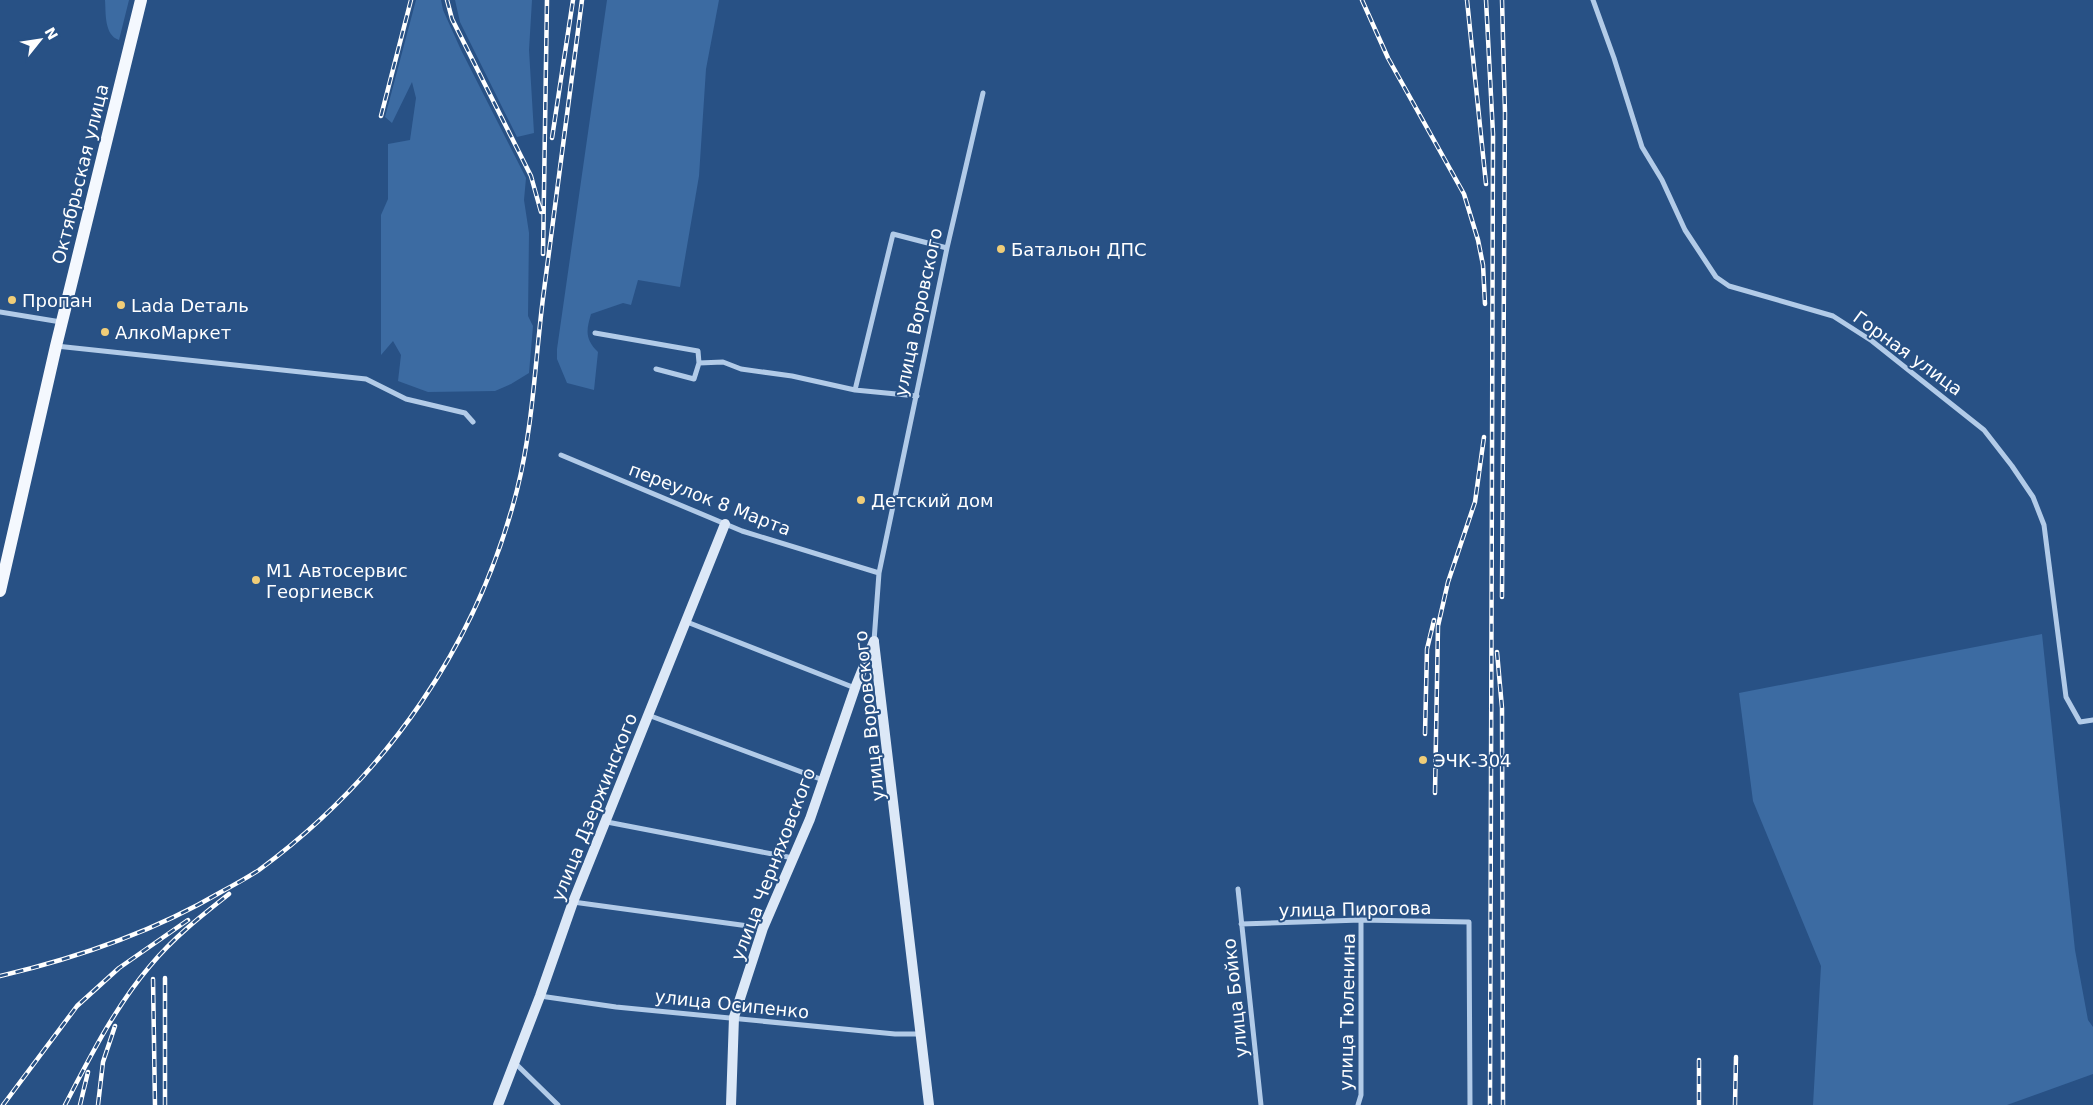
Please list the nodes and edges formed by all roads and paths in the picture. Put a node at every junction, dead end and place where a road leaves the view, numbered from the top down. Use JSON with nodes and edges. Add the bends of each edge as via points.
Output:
{"nodes":[{"id":1,"x":141,"y":0,"type":"edge"},
{"id":2,"x":1593,"y":0,"type":"edge"},
{"id":3,"x":984,"y":93,"type":"dead end"},
{"id":4,"x":947,"y":248,"type":"junction"},
{"id":5,"x":0,"y":312,"type":"edge"},
{"id":6,"x":62,"y":322,"type":"junction"},
{"id":7,"x":595,"y":333,"type":"dead end"},
{"id":8,"x":56,"y":346,"type":"junction"},
{"id":9,"x":699,"y":363,"type":"junction"},
{"id":10,"x":656,"y":369,"type":"dead end"},
{"id":11,"x":855,"y":390,"type":"junction"},
{"id":12,"x":917,"y":396,"type":"junction"},
{"id":13,"x":473,"y":422,"type":"dead end"},
{"id":14,"x":561,"y":455,"type":"dead end"},
{"id":15,"x":725,"y":524,"type":"junction"},
{"id":16,"x":880,"y":572,"type":"junction"},
{"id":17,"x":0,"y":591,"type":"edge"},
{"id":18,"x":687,"y":622,"type":"junction"},
{"id":19,"x":874,"y":641,"type":"junction"},
{"id":20,"x":855,"y":688,"type":"junction"},
{"id":21,"x":648,"y":715,"type":"junction"},
{"id":22,"x":2093,"y":720,"type":"edge"},
{"id":23,"x":824,"y":781,"type":"junction"},
{"id":24,"x":607,"y":822,"type":"junction"},
{"id":25,"x":794,"y":858,"type":"junction"},
{"id":26,"x":1238,"y":889,"type":"dead end"},
{"id":27,"x":574,"y":902,"type":"junction"},
{"id":28,"x":1361,"y":920,"type":"junction"},
{"id":29,"x":1241,"y":924,"type":"junction"},
{"id":30,"x":763,"y":928,"type":"junction"},
{"id":31,"x":540,"y":996,"type":"junction"},
{"id":32,"x":734,"y":1017,"type":"junction"},
{"id":33,"x":922,"y":1034,"type":"junction"},
{"id":34,"x":515,"y":1063,"type":"junction"},
{"id":35,"x":498,"y":1105,"type":"edge"},
{"id":36,"x":558,"y":1105,"type":"edge"},
{"id":37,"x":732,"y":1105,"type":"edge"},
{"id":38,"x":929,"y":1105,"type":"edge"},
{"id":39,"x":1260,"y":1105,"type":"edge"},
{"id":40,"x":1358,"y":1105,"type":"edge"},
{"id":41,"x":1470,"y":1105,"type":"edge"}],
"edges":[{"from":1,"to":6,"type":"main road","name":"Октябрьская улица"},
{"from":2,"to":22,"type":"street","name":"Горная улица","via":[[1642,147],[1686,230],[1716,276],[1729,286],[1833,316],[1872,341],[1984,430],[2012,466],[2032,497],[2044,525],[2066,696],[2080,722]]},
{"from":3,"to":4,"type":"street","name":"улица Воровского"},
{"from":4,"to":11,"type":"street","via":[[893,234]]},
{"from":4,"to":12,"type":"street","name":"улица Воровского"},
{"from":5,"to":6,"type":"street"},
{"from":6,"to":8,"type":"main road","name":"Октябрьская улица"},
{"from":7,"to":9,"type":"street","via":[[698,351]]},
{"from":8,"to":13,"type":"street","via":[[366,379],[406,399],[465,413]]},
{"from":8,"to":17,"type":"main road","name":"Октябрьская улица"},
{"from":9,"to":10,"type":"street","via":[[694,379]]},
{"from":9,"to":11,"type":"street","via":[[723,362],[741,369]]},
{"from":11,"to":12,"type":"street"},
{"from":12,"to":16,"type":"street","name":"улица Воровского"},
{"from":14,"to":15,"type":"street","name":"переулок 8 Марта"},
{"from":15,"to":16,"type":"street","name":"переулок 8 Марта"},
{"from":15,"to":18,"type":"street","name":"улица Дзержинского"},
{"from":16,"to":19,"type":"street","name":"улица Воровского"},
{"from":18,"to":20,"type":"street"},
{"from":18,"to":21,"type":"street","name":"улица Дзержинского"},
{"from":19,"to":20,"type":"street","name":"улица Черняховского"},
{"from":19,"to":33,"type":"street","name":"улица Воровского"},
{"from":20,"to":23,"type":"street","name":"улица Черняховского"},
{"from":21,"to":23,"type":"street"},
{"from":21,"to":24,"type":"street","name":"улица Дзержинского"},
{"from":23,"to":25,"type":"street","name":"улица Черняховского"},
{"from":24,"to":25,"type":"street"},
{"from":24,"to":27,"type":"street","name":"улица Дзержинского"},
{"from":25,"to":30,"type":"street","name":"улица Черняховского"},
{"from":26,"to":29,"type":"street","name":"улица Бойко"},
{"from":27,"to":30,"type":"street"},
{"from":27,"to":31,"type":"street","name":"улица Дзержинского"},
{"from":28,"to":29,"type":"street","name":"улица Пирогова"},
{"from":28,"to":40,"type":"street","name":"улица Тюленина","via":[[1361,1095]]},
{"from":28,"to":41,"type":"street","name":"улица Пирогова","via":[[1469,922]]},
{"from":29,"to":39,"type":"street","name":"улица Бойко"},
{"from":30,"to":32,"type":"street","name":"улица Черняховского"},
{"from":31,"to":32,"type":"street","name":"улица Осипенко","via":[[616,1007]]},
{"from":31,"to":34,"type":"street","name":"улица Дзержинского"},
{"from":32,"to":33,"type":"street","name":"улица Осипенко"},
{"from":32,"to":37,"type":"street","name":"улица Черняховского"},
{"from":33,"to":38,"type":"street","name":"улица Воровского"},
{"from":34,"to":35,"type":"street","name":"улица Дзержинского"},
{"from":34,"to":36,"type":"street"}]}
